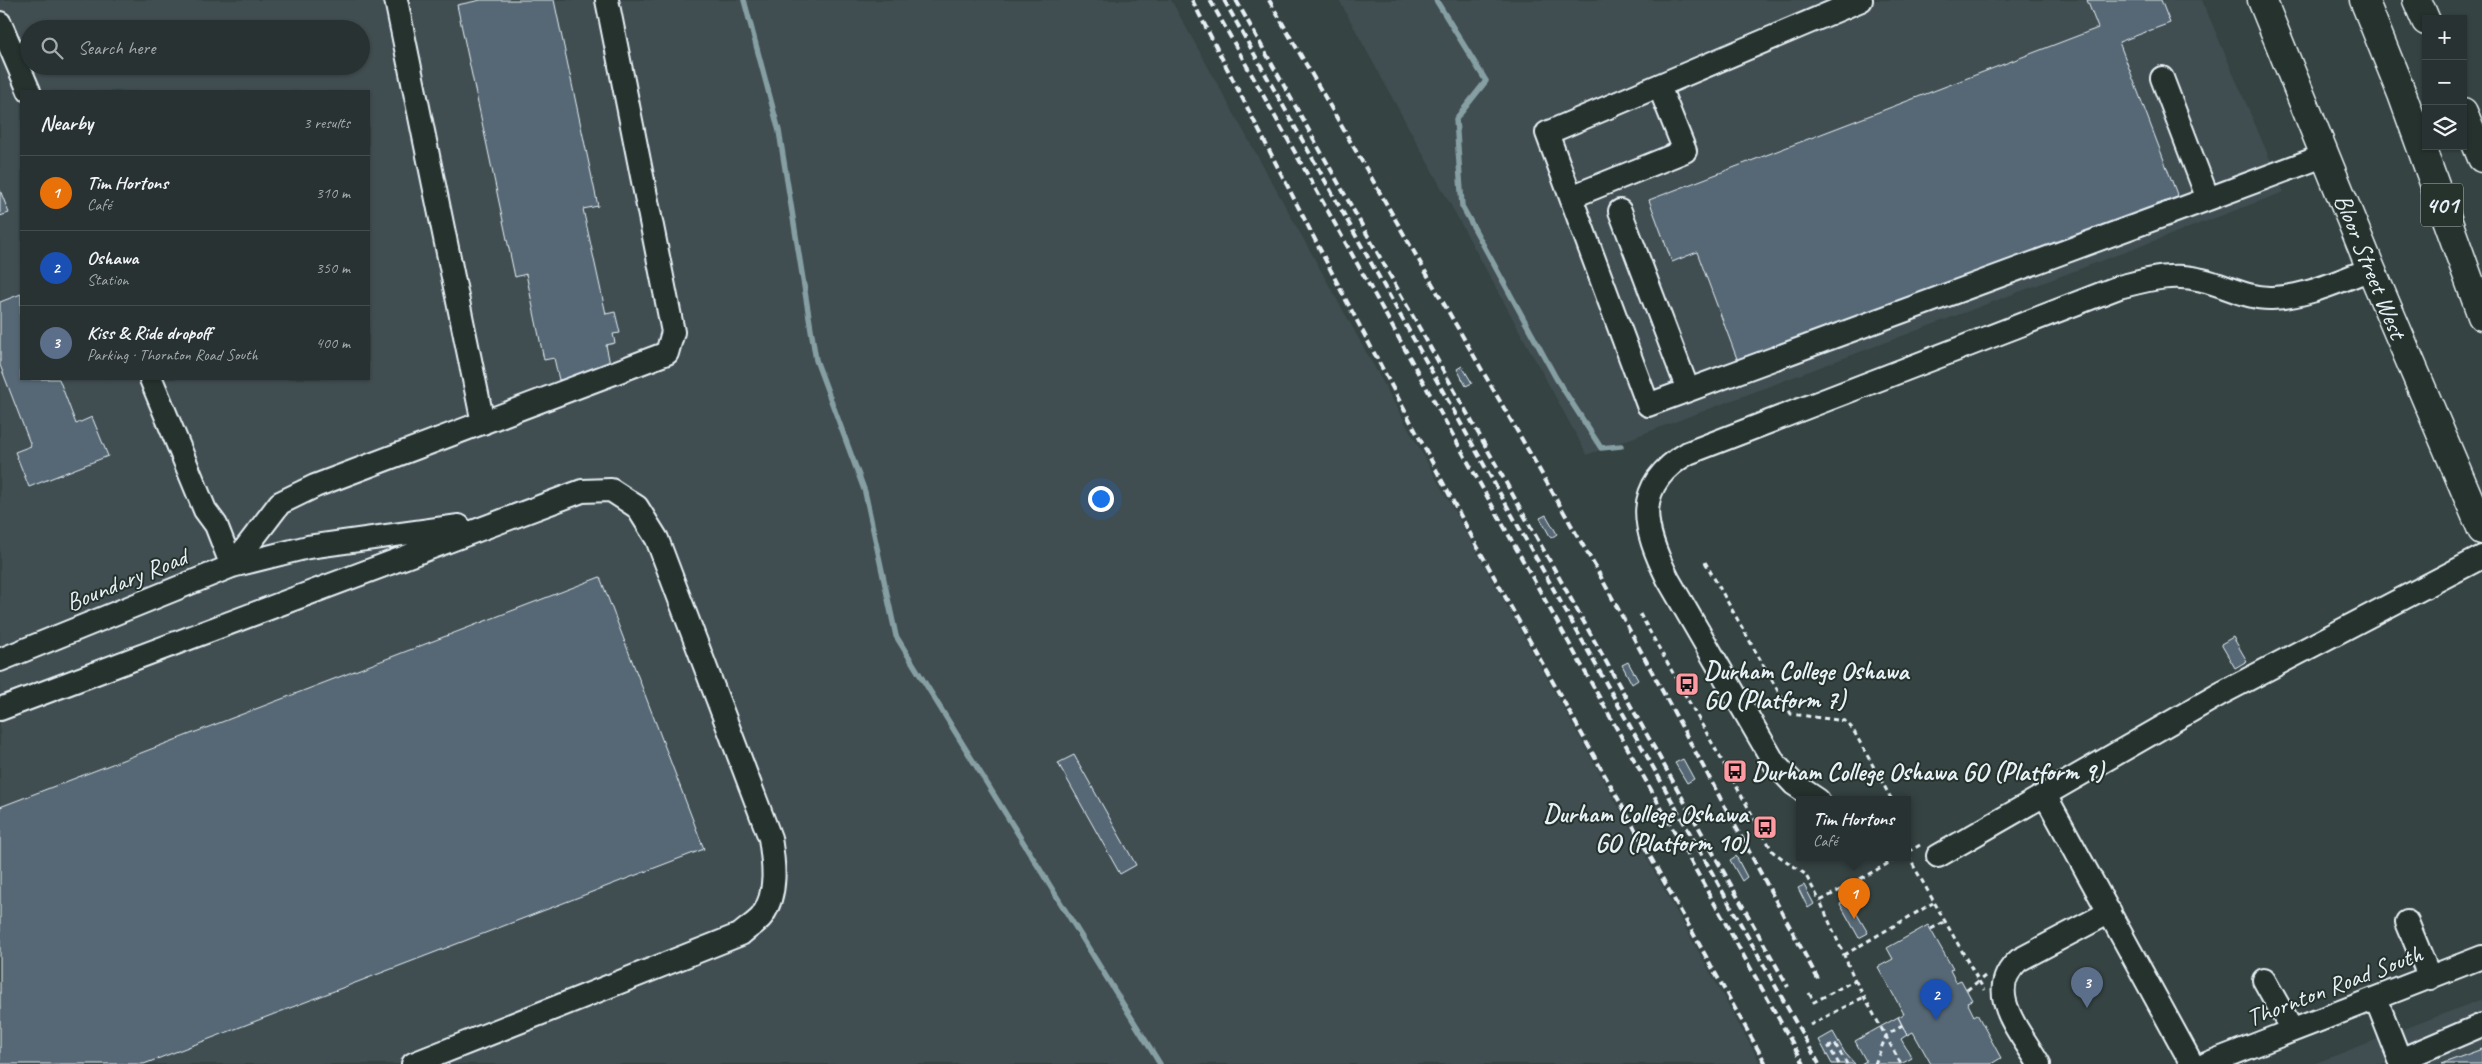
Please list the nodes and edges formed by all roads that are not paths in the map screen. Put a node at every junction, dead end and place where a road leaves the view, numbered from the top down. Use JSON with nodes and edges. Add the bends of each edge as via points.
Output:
{"nodes":[{"id":1,"x":396,"y":0,"type":"edge"},
{"id":2,"x":607,"y":0,"type":"edge"},
{"id":3,"x":1862,"y":0,"type":"edge"},
{"id":4,"x":2262,"y":0,"type":"edge"},
{"id":5,"x":2346,"y":0,"type":"edge"},
{"id":6,"x":2364,"y":0,"type":"edge"},
{"id":7,"x":2417,"y":0,"type":"edge"},
{"id":8,"x":2424,"y":15,"type":"edge"},
{"id":9,"x":0,"y":23,"type":"edge"},
{"id":10,"x":20,"y":70,"type":"edge"},
{"id":11,"x":22,"y":75,"type":"edge"},
{"id":12,"x":2162,"y":78,"type":"dead end"},
{"id":13,"x":1659,"y":86,"type":"junction"},
{"id":14,"x":29,"y":90,"type":"edge"},
{"id":15,"x":2402,"y":94,"type":"junction"},
{"id":16,"x":2467,"y":122,"type":"edge"},
{"id":17,"x":2326,"y":155,"type":"junction"},
{"id":18,"x":2482,"y":158,"type":"edge"},
{"id":19,"x":1571,"y":197,"type":"junction"},
{"id":20,"x":2208,"y":199,"type":"junction"},
{"id":21,"x":1620,"y":211,"type":"dead end"},
{"id":22,"x":2371,"y":269,"type":"junction"},
{"id":23,"x":2482,"y":316,"type":"edge"},
{"id":24,"x":151,"y":380,"type":"edge"},
{"id":25,"x":1688,"y":390,"type":"junction"},
{"id":26,"x":483,"y":423,"type":"junction"},
{"id":27,"x":503,"y":519,"type":"junction"},
{"id":28,"x":2482,"y":530,"type":"edge"},
{"id":29,"x":2482,"y":557,"type":"edge"},
{"id":30,"x":232,"y":566,"type":"junction"},
{"id":31,"x":0,"y":660,"type":"edge"},
{"id":32,"x":0,"y":709,"type":"edge"},
{"id":33,"x":2045,"y":795,"type":"junction"},
{"id":34,"x":1812,"y":796,"type":"edge"},
{"id":35,"x":1938,"y":856,"type":"dead end"},
{"id":36,"x":2110,"y":912,"type":"junction"},
{"id":37,"x":2407,"y":922,"type":"dead end"},
{"id":38,"x":2482,"y":957,"type":"edge"},
{"id":39,"x":2430,"y":978,"type":"junction"},
{"id":40,"x":2264,"y":980,"type":"dead end"},
{"id":41,"x":2376,"y":999,"type":"junction"},
{"id":42,"x":2482,"y":1025,"type":"edge"},
{"id":43,"x":2292,"y":1030,"type":"junction"},
{"id":44,"x":2397,"y":1063,"type":"edge"},
{"id":45,"x":413,"y":1064,"type":"edge"},
{"id":46,"x":2039,"y":1064,"type":"edge"},
{"id":47,"x":2192,"y":1064,"type":"edge"},
{"id":48,"x":2206,"y":1064,"type":"edge"}],
"edges":[{"from":1,"to":26,"type":"street"},
{"from":2,"to":26,"type":"street","via":[[673,332],[667,353]]},
{"from":3,"to":13,"type":"street"},
{"from":4,"to":17,"type":"main road","name":"Bloor Street West"},
{"from":5,"to":15,"type":"main road"},
{"from":6,"to":15,"type":"main road","number":"401"},
{"from":7,"to":8,"type":"main road"},
{"from":9,"to":10,"type":"street"},
{"from":11,"to":14,"type":"street"},
{"from":12,"to":20,"type":"street"},
{"from":13,"to":19,"type":"street","via":[[1547,133]]},
{"from":13,"to":19,"type":"street","via":[[1685,151]]},
{"from":15,"to":23,"type":"main road","number":"401"},
{"from":16,"to":18,"type":"main road","number":"401"},
{"from":17,"to":20,"type":"street"},
{"from":17,"to":22,"type":"main road","name":"Bloor Street West"},
{"from":19,"to":25,"type":"street","via":[[1648,405]]},
{"from":20,"to":25,"type":"street"},
{"from":21,"to":25,"type":"street"},
{"from":22,"to":28,"type":"main road","name":"Bloor Street West"},
{"from":22,"to":34,"type":"street","via":[[2317,290],[2271,298],[2253,296],[2201,279],[2171,275],[2119,287],[1688,453],[1670,464],[1656,478],[1648,497],[1648,524],[1654,551],[1775,764],[1794,784]]},
{"from":24,"to":30,"type":"street","via":[[205,510],[216,525]]},
{"from":26,"to":30,"type":"street","via":[[280,502]]},
{"from":27,"to":30,"type":"street","name":"Boundary Road","via":[[308,547]]},
{"from":27,"to":32,"type":"street"},
{"from":27,"to":45,"type":"street","via":[[582,491],[610,490],[637,507],[657,539],[770,838],[775,868],[771,896],[762,916],[741,934]]},
{"from":29,"to":33,"type":"street","via":[[2220,694]]},
{"from":30,"to":31,"type":"street","name":"Boundary Road"},
{"from":33,"to":35,"type":"street"},
{"from":33,"to":36,"type":"street"},
{"from":36,"to":46,"type":"street","via":[[2019,960],[2004,980],[2002,993],[2005,1005]]},
{"from":36,"to":47,"type":"street"},
{"from":37,"to":39,"type":"street"},
{"from":38,"to":39,"type":"street","name":"Thornton Road South"},
{"from":39,"to":41,"type":"street","name":"Thornton Road South"},
{"from":40,"to":43,"type":"street"},
{"from":41,"to":43,"type":"street","name":"Thornton Road South"},
{"from":41,"to":44,"type":"street"},
{"from":42,"to":44,"type":"street"},
{"from":43,"to":48,"type":"street","name":"Thornton Road South"}]}
